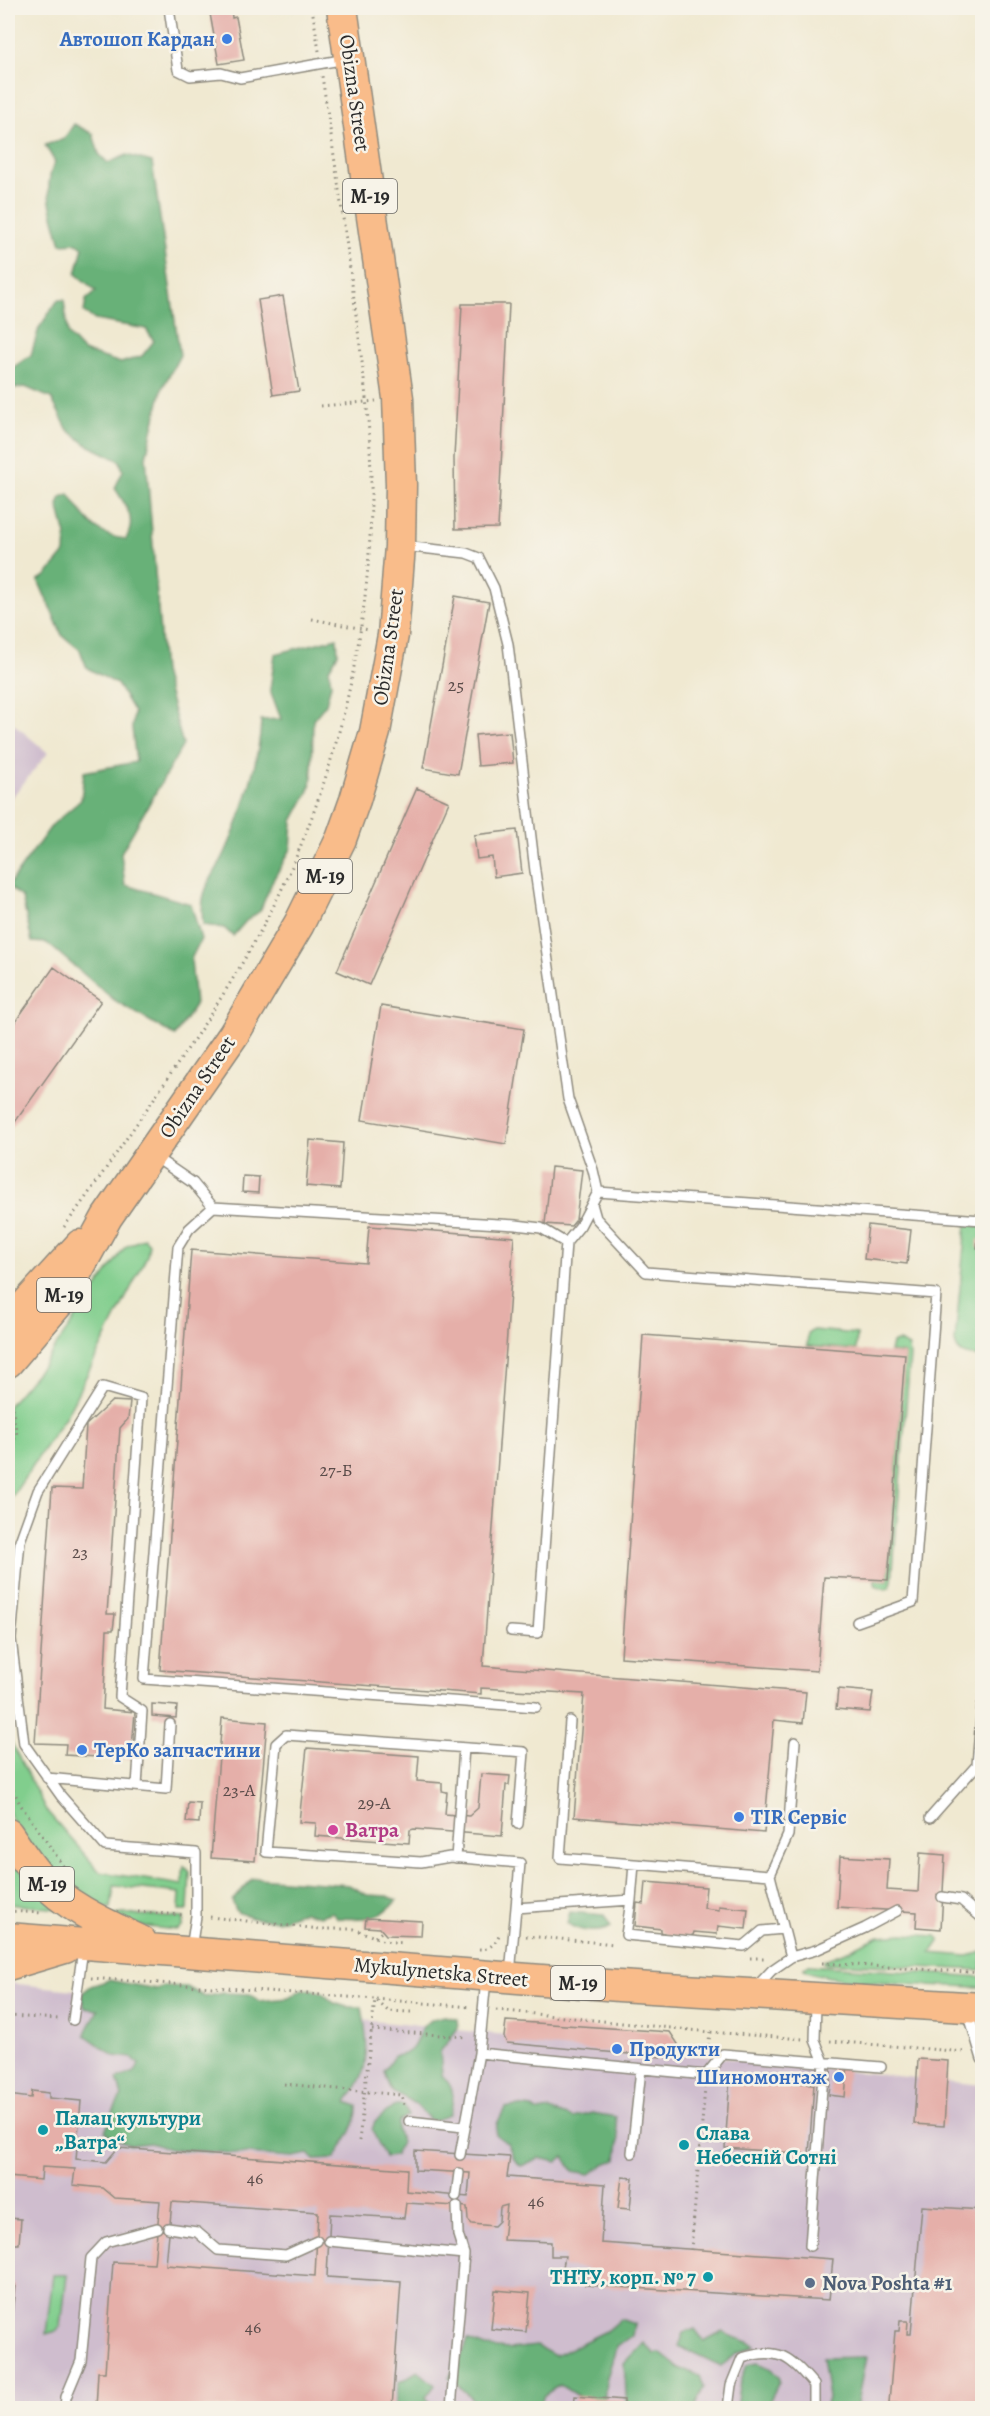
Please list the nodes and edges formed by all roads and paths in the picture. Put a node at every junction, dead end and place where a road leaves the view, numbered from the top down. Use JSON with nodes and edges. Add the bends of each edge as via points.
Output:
{"nodes":[{"id":1,"x":169,"y":8,"type":"edge"},
{"id":2,"x":312,"y":8,"type":"edge"},
{"id":3,"x":342,"y":8,"type":"edge"},
{"id":4,"x":351,"y":58,"type":"junction"},
{"id":5,"x":320,"y":64,"type":"junction"},
{"id":6,"x":398,"y":398,"type":"junction"},
{"id":7,"x":367,"y":402,"type":"junction"},
{"id":8,"x":321,"y":406,"type":"dead end"},
{"id":9,"x":400,"y":546,"type":"junction"},
{"id":10,"x":312,"y":619,"type":"dead end"},
{"id":11,"x":361,"y":629,"type":"junction"},
{"id":12,"x":393,"y":635,"type":"junction"},
{"id":13,"x":152,"y":1154,"type":"junction"},
{"id":14,"x":598,"y":1192,"type":"junction"},
{"id":15,"x":592,"y":1204,"type":"junction"},
{"id":16,"x":213,"y":1208,"type":"junction"},
{"id":17,"x":107,"y":1217,"type":"junction"},
{"id":18,"x":982,"y":1220,"type":"edge"},
{"id":19,"x":59,"y":1233,"type":"dead end"},
{"id":20,"x":566,"y":1243,"type":"junction"},
{"id":21,"x":8,"y":1324,"type":"edge"},
{"id":22,"x":8,"y":1362,"type":"edge"},
{"id":23,"x":857,"y":1623,"type":"dead end"},
{"id":24,"x":511,"y":1631,"type":"dead end"},
{"id":25,"x":982,"y":1705,"type":"edge"},
{"id":26,"x":536,"y":1707,"type":"dead end"},
{"id":27,"x":570,"y":1720,"type":"dead end"},
{"id":28,"x":170,"y":1724,"type":"dead end"},
{"id":29,"x":795,"y":1742,"type":"dead end"},
{"id":30,"x":464,"y":1748,"type":"junction"},
{"id":31,"x":47,"y":1778,"type":"junction"},
{"id":32,"x":8,"y":1779,"type":"edge"},
{"id":33,"x":137,"y":1786,"type":"junction"},
{"id":34,"x":930,"y":1818,"type":"dead end"},
{"id":35,"x":518,"y":1824,"type":"dead end"},
{"id":36,"x":8,"y":1834,"type":"edge"},
{"id":37,"x":456,"y":1858,"type":"junction"},
{"id":38,"x":633,"y":1864,"type":"junction"},
{"id":39,"x":67,"y":1870,"type":"dead end"},
{"id":40,"x":770,"y":1875,"type":"junction"},
{"id":41,"x":942,"y":1897,"type":"dead end"},
{"id":42,"x":631,"y":1900,"type":"junction"},
{"id":43,"x":516,"y":1908,"type":"junction"},
{"id":44,"x":897,"y":1911,"type":"dead end"},
{"id":45,"x":196,"y":1916,"type":"junction"},
{"id":46,"x":982,"y":1918,"type":"edge"},
{"id":47,"x":783,"y":1929,"type":"junction"},
{"id":48,"x":382,"y":1931,"type":"dead end"},
{"id":49,"x":514,"y":1935,"type":"junction"},
{"id":50,"x":375,"y":1937,"type":"junction"},
{"id":51,"x":8,"y":1938,"type":"edge"},
{"id":52,"x":82,"y":1943,"type":"junction"},
{"id":53,"x":407,"y":1944,"type":"dead end"},
{"id":54,"x":621,"y":1944,"type":"dead end"},
{"id":55,"x":157,"y":1949,"type":"junction"},
{"id":56,"x":473,"y":1949,"type":"dead end"},
{"id":57,"x":191,"y":1952,"type":"junction"},
{"id":58,"x":741,"y":1957,"type":"dead end"},
{"id":59,"x":791,"y":1957,"type":"junction"},
{"id":60,"x":762,"y":1959,"type":"dead end"},
{"id":61,"x":822,"y":1963,"type":"dead end"},
{"id":62,"x":8,"y":1965,"type":"edge"},
{"id":63,"x":982,"y":1973,"type":"edge"},
{"id":64,"x":498,"y":1976,"type":"junction"},
{"id":65,"x":79,"y":1977,"type":"junction"},
{"id":66,"x":750,"y":1992,"type":"junction"},
{"id":67,"x":816,"y":1997,"type":"junction"},
{"id":68,"x":974,"y":2007,"type":"edge"},
{"id":69,"x":411,"y":2012,"type":"dead end"},
{"id":70,"x":8,"y":2016,"type":"edge"},
{"id":71,"x":73,"y":2020,"type":"joint"},
{"id":72,"x":372,"y":2030,"type":"dead end"},
{"id":73,"x":481,"y":2038,"type":"junction"},
{"id":74,"x":815,"y":2040,"type":"junction"},
{"id":75,"x":966,"y":2052,"type":"dead end"},
{"id":76,"x":479,"y":2053,"type":"junction"},
{"id":77,"x":982,"y":2059,"type":"edge"},
{"id":78,"x":824,"y":2062,"type":"junction"},
{"id":79,"x":880,"y":2067,"type":"dead end"},
{"id":80,"x":641,"y":2069,"type":"junction"},
{"id":81,"x":706,"y":2075,"type":"junction"},
{"id":82,"x":284,"y":2084,"type":"dead end"},
{"id":83,"x":409,"y":2121,"type":"joint"},
{"id":84,"x":464,"y":2127,"type":"junction"},
{"id":85,"x":632,"y":2153,"type":"dead end"},
{"id":86,"x":460,"y":2155,"type":"dead end"},
{"id":87,"x":459,"y":2173,"type":"dead end"},
{"id":88,"x":157,"y":2228,"type":"dead end"},
{"id":89,"x":168,"y":2228,"type":"dead end"},
{"id":90,"x":317,"y":2241,"type":"dead end"},
{"id":91,"x":329,"y":2241,"type":"dead end"},
{"id":92,"x":810,"y":2246,"type":"dead end"},
{"id":93,"x":691,"y":2250,"type":"dead end"},
{"id":94,"x":464,"y":2254,"type":"junction"},
{"id":95,"x":65,"y":2409,"type":"edge"},
{"id":96,"x":451,"y":2409,"type":"edge"},
{"id":97,"x":728,"y":2409,"type":"edge"},
{"id":98,"x":814,"y":2409,"type":"edge"}],
"edges":[{"from":1,"to":5,"type":"lane","via":[[178,70],[190,76],[221,73],[240,78]]},
{"from":2,"to":5,"type":"path"},
{"from":3,"to":4,"type":"highway","name":"Obizna Street","number":"М-19"},
{"from":4,"to":5,"type":"lane"},
{"from":4,"to":6,"type":"highway","name":"Obizna Street","number":"М-19"},
{"from":5,"to":7,"type":"path"},
{"from":6,"to":7,"type":"path"},
{"from":6,"to":9,"type":"highway","name":"Obizna Street","number":"М-19"},
{"from":7,"to":8,"type":"path"},
{"from":7,"to":11,"type":"path","via":[[371,525]]},
{"from":9,"to":12,"type":"highway","name":"Obizna Street","number":"М-19"},
{"from":9,"to":14,"type":"lane","via":[[479,558],[494,588],[508,644],[568,1099]]},
{"from":10,"to":11,"type":"path"},
{"from":11,"to":12,"type":"path"},
{"from":11,"to":19,"type":"path","via":[[337,739],[303,841],[278,897],[207,1019]]},
{"from":12,"to":13,"type":"highway","name":"Obizna Street","number":"М-19","via":[[386,684],[366,766],[324,877],[234,1034]]},
{"from":13,"to":16,"type":"lane","via":[[192,1183]]},
{"from":13,"to":17,"type":"highway","name":"Obizna Street","number":"М-19"},
{"from":14,"to":15,"type":"lane"},
{"from":14,"to":18,"type":"lane"},
{"from":15,"to":20,"type":"lane"},
{"from":15,"to":23,"type":"lane","via":[[596,1218],[646,1272],[936,1294],[913,1602]]},
{"from":16,"to":20,"type":"lane","via":[[516,1225],[541,1228]]},
{"from":16,"to":26,"type":"lane","via":[[189,1229],[178,1247],[144,1679]]},
{"from":17,"to":21,"type":"highway","number":"М-19"},
{"from":17,"to":22,"type":"highway","number":"М-19","via":[[62,1299]]},
{"from":20,"to":24,"type":"lane","via":[[538,1633]]},
{"from":25,"to":34,"type":"lane","via":[[977,1765]]},
{"from":27,"to":38,"type":"lane","via":[[560,1858]]},
{"from":28,"to":33,"type":"lane","via":[[166,1789]]},
{"from":29,"to":40,"type":"lane","via":[[788,1835]]},
{"from":30,"to":35,"type":"lane","via":[[524,1752]]},
{"from":30,"to":37,"type":"lane"},
{"from":30,"to":37,"type":"lane","via":[[286,1735],[276,1744],[266,1852],[421,1862]]},
{"from":31,"to":33,"type":"lane"},
{"from":31,"to":33,"type":"lane","via":[[24,1744],[14,1669],[11,1640],[20,1542],[38,1491],[103,1387],[141,1398],[120,1697],[142,1711]]},
{"from":31,"to":45,"type":"lane","via":[[105,1846],[196,1853]]},
{"from":32,"to":39,"type":"path","via":[[20,1804]]},
{"from":36,"to":55,"type":"highway","number":"М-19","via":[[42,1880],[62,1896],[98,1921]]},
{"from":37,"to":43,"type":"lane","via":[[520,1863]]},
{"from":38,"to":40,"type":"lane"},
{"from":38,"to":42,"type":"lane"},
{"from":40,"to":47,"type":"lane"},
{"from":41,"to":46,"type":"lane","via":[[961,1900]]},
{"from":42,"to":43,"type":"lane"},
{"from":42,"to":47,"type":"lane","via":[[626,1935],[744,1946],[762,1931]]},
{"from":43,"to":49,"type":"lane"},
{"from":44,"to":59,"type":"lane","via":[[816,1950]]},
{"from":45,"to":50,"type":"path","via":[[354,1929]]},
{"from":45,"to":57,"type":"lane"},
{"from":47,"to":59,"type":"lane"},
{"from":48,"to":50,"type":"path"},
{"from":49,"to":54,"type":"path"},
{"from":49,"to":56,"type":"path","via":[[500,1934],[496,1943],[484,1950]]},
{"from":49,"to":64,"type":"lane"},
{"from":50,"to":53,"type":"path"},
{"from":51,"to":52,"type":"highway","name":"Mykulynetska Street","number":"М-19"},
{"from":52,"to":55,"type":"highway","name":"Mykulynetska Street","number":"М-19"},
{"from":52,"to":62,"type":"highway"},
{"from":52,"to":65,"type":"lane"},
{"from":55,"to":57,"type":"highway","name":"Mykulynetska Street","number":"М-19"},
{"from":57,"to":64,"type":"highway","name":"Mykulynetska Street","number":"М-19"},
{"from":58,"to":60,"type":"path"},
{"from":59,"to":66,"type":"lane"},
{"from":61,"to":63,"type":"path"},
{"from":64,"to":66,"type":"highway","name":"Mykulynetska Street","number":"М-19"},
{"from":64,"to":73,"type":"lane"},
{"from":65,"to":69,"type":"path","via":[[375,1999],[388,2010]]},
{"from":65,"to":71,"type":"lane"},
{"from":66,"to":67,"type":"highway","name":"Mykulynetska Street","number":"М-19"},
{"from":67,"to":68,"type":"highway","name":"Mykulynetska Street","number":"М-19"},
{"from":67,"to":74,"type":"lane"},
{"from":68,"to":77,"type":"lane"},
{"from":70,"to":71,"type":"path"},
{"from":72,"to":73,"type":"path"},
{"from":73,"to":76,"type":"lane"},
{"from":74,"to":75,"type":"path"},
{"from":74,"to":78,"type":"lane"},
{"from":74,"to":81,"type":"path","via":[[710,2032]]},
{"from":76,"to":80,"type":"lane"},
{"from":76,"to":84,"type":"lane"},
{"from":78,"to":79,"type":"lane"},
{"from":78,"to":81,"type":"lane","via":[[723,2054]]},
{"from":78,"to":92,"type":"lane"},
{"from":80,"to":81,"type":"lane"},
{"from":80,"to":85,"type":"lane"},
{"from":81,"to":93,"type":"path"},
{"from":82,"to":83,"type":"path","via":[[401,2095]]},
{"from":83,"to":84,"type":"lane"},
{"from":84,"to":86,"type":"lane"},
{"from":87,"to":94,"type":"lane","via":[[458,2235]]},
{"from":88,"to":95,"type":"lane","via":[[106,2242],[91,2258],[81,2361]]},
{"from":89,"to":90,"type":"lane","via":[[197,2232],[218,2250],[286,2255]]},
{"from":91,"to":94,"type":"lane"},
{"from":94,"to":96,"type":"lane"},
{"from":97,"to":98,"type":"lane","via":[[731,2385],[742,2358],[762,2352],[795,2363],[814,2385]]}]}
